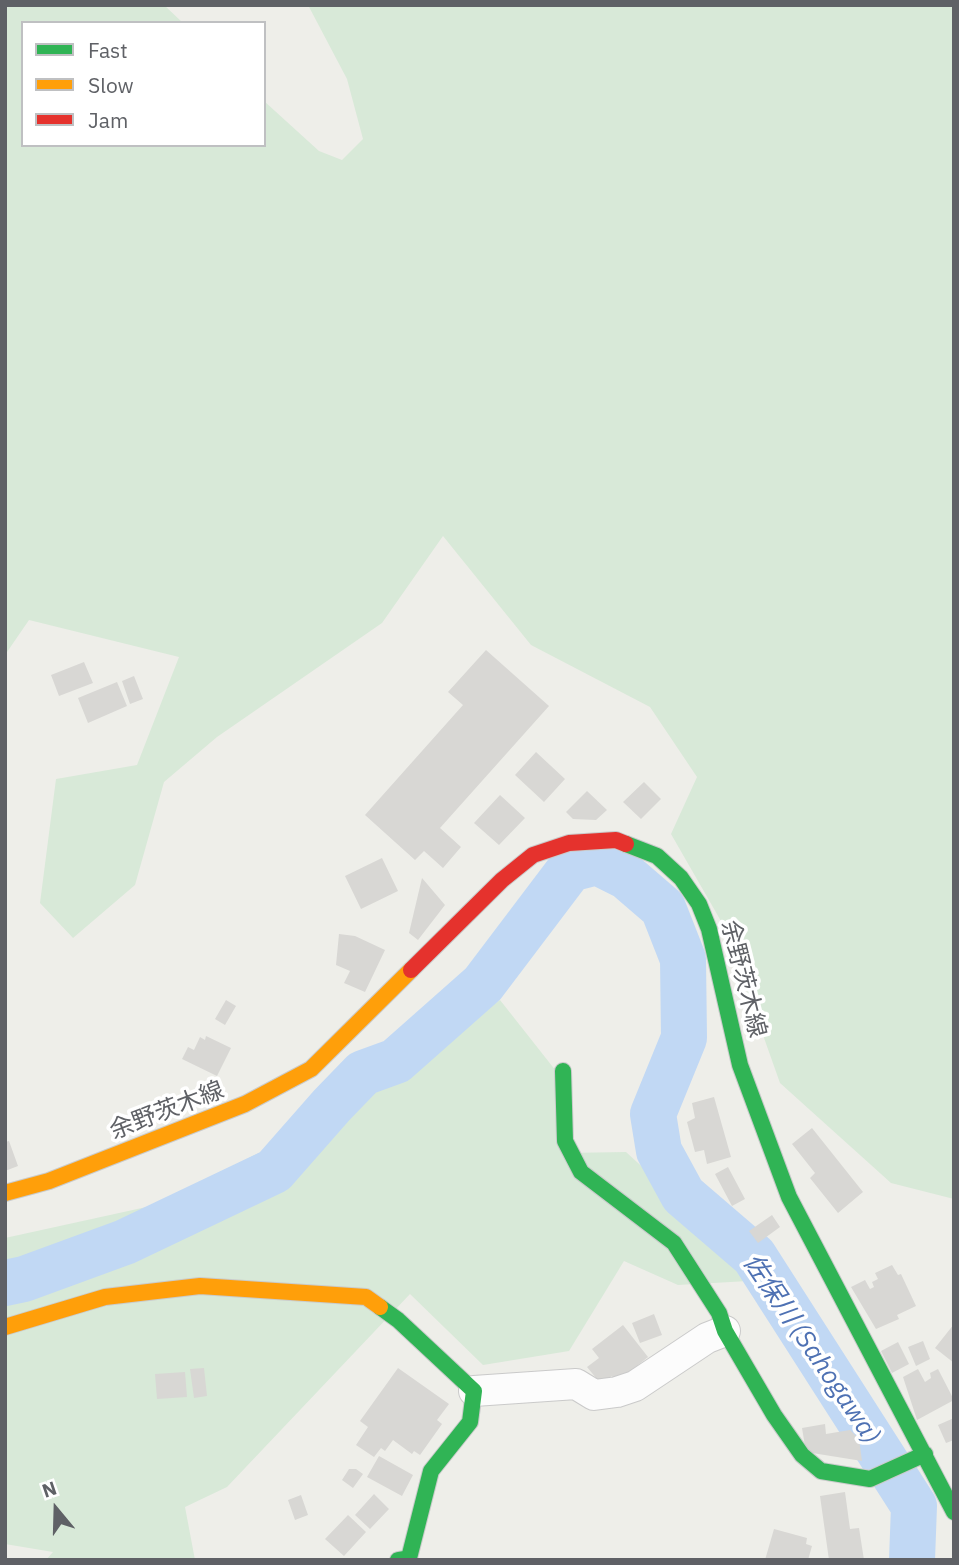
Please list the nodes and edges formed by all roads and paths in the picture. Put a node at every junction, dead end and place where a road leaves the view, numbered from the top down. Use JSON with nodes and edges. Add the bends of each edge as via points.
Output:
{"nodes":[{"id":1,"x":563,"y":1071,"type":"dead end"},
{"id":2,"x":5,"y":1193,"type":"edge"},
{"id":3,"x":5,"y":1326,"type":"edge"},
{"id":4,"x":725,"y":1331,"type":"junction"},
{"id":5,"x":474,"y":1391,"type":"junction"},
{"id":6,"x":925,"y":1454,"type":"junction"},
{"id":7,"x":954,"y":1512,"type":"edge"},
{"id":8,"x":398,"y":1560,"type":"edge"}],
"edges":[{"from":1,"to":4,"type":"main road","via":[[565,1142],[581,1172],[674,1243],[719,1313]]},
{"from":2,"to":6,"type":"main road","name":"余野茨木線","via":[[49,1181],[245,1104],[311,1069],[502,880],[533,855],[569,843],[616,839],[657,856],[681,878],[699,904],[709,929],[740,1065],[789,1197]]},
{"from":3,"to":5,"type":"main road","via":[[105,1297],[153,1290],[222,1287],[366,1297],[398,1320]]},
{"from":4,"to":5,"type":"street","via":[[635,1386],[617,1392],[594,1395],[576,1384]]},
{"from":4,"to":6,"type":"main road","via":[[774,1415],[802,1455],[821,1471],[870,1479]]},
{"from":5,"to":8,"type":"main road","via":[[470,1422],[431,1471],[409,1558]]},
{"from":6,"to":7,"type":"main road","name":"余野茨木線"}]}
